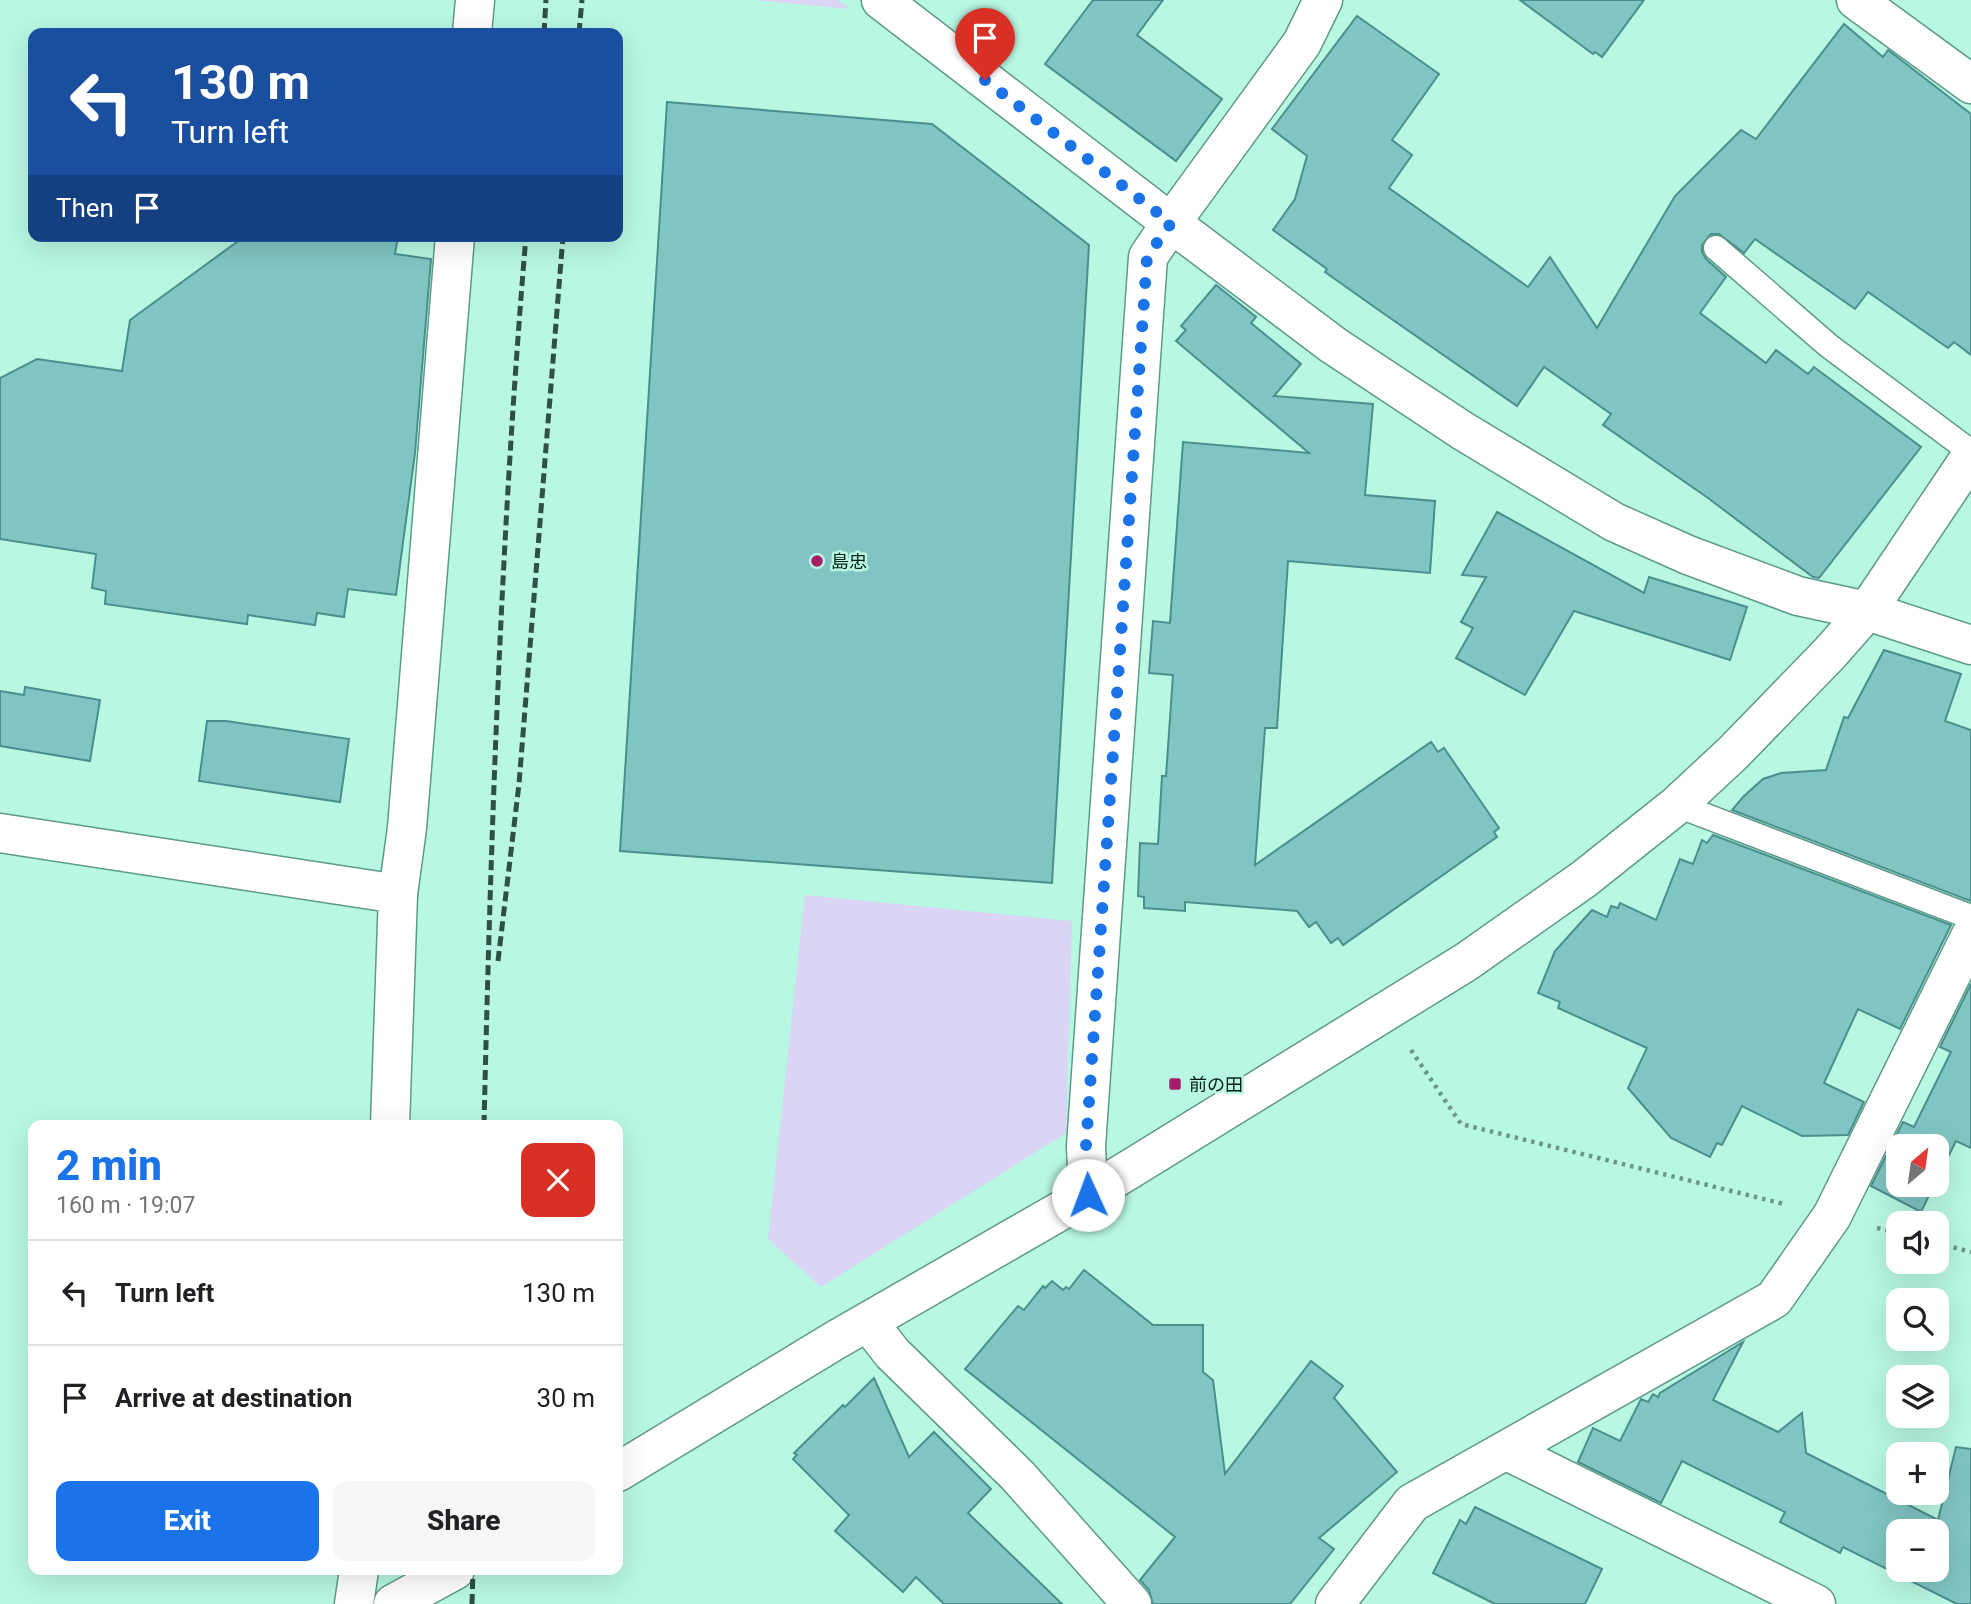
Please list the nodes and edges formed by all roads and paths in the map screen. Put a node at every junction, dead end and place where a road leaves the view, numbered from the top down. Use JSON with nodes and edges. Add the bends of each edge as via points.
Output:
{"nodes":[{"id":1,"x":475,"y":0,"type":"edge"},
{"id":2,"x":881,"y":0,"type":"edge"},
{"id":3,"x":1856,"y":0,"type":"edge"},
{"id":4,"x":1319,"y":1,"type":"edge"},
{"id":5,"x":472,"y":28,"type":"edge"},
{"id":6,"x":1971,"y":84,"type":"edge"},
{"id":7,"x":1171,"y":223,"type":"junction"},
{"id":8,"x":455,"y":242,"type":"edge"},
{"id":9,"x":1716,"y":248,"type":"dead end"},
{"id":10,"x":1971,"y":454,"type":"edge"},
{"id":11,"x":1867,"y":611,"type":"junction"},
{"id":12,"x":1971,"y":645,"type":"edge"},
{"id":13,"x":1677,"y":805,"type":"junction"},
{"id":14,"x":0,"y":833,"type":"edge"},
{"id":15,"x":398,"y":894,"type":"junction"},
{"id":16,"x":1971,"y":917,"type":"edge"},
{"id":17,"x":1971,"y":935,"type":"edge"},
{"id":18,"x":1410,"y":1048,"type":"dead end"},
{"id":19,"x":390,"y":1120,"type":"edge"},
{"id":20,"x":1088,"y":1195,"type":"junction"},
{"id":21,"x":1832,"y":1216,"type":"junction"},
{"id":22,"x":1886,"y":1230,"type":"edge"},
{"id":23,"x":1949,"y":1246,"type":"edge"},
{"id":24,"x":1971,"y":1252,"type":"edge"},
{"id":25,"x":868,"y":1322,"type":"junction"},
{"id":26,"x":1507,"y":1451,"type":"junction"},
{"id":27,"x":623,"y":1469,"type":"edge"},
{"id":28,"x":358,"y":1575,"type":"edge"},
{"id":29,"x":446,"y":1575,"type":"edge"},
{"id":30,"x":354,"y":1604,"type":"edge"},
{"id":31,"x":393,"y":1604,"type":"edge"},
{"id":32,"x":1132,"y":1604,"type":"edge"},
{"id":33,"x":1335,"y":1604,"type":"edge"},
{"id":34,"x":1816,"y":1604,"type":"edge"}],
"edges":[{"from":1,"to":5,"type":"street"},
{"from":2,"to":7,"type":"street"},
{"from":3,"to":6,"type":"street"},
{"from":4,"to":7,"type":"street","via":[[1302,43]]},
{"from":7,"to":11,"type":"street","via":[[1333,345],[1614,522],[1798,596]]},
{"from":7,"to":20,"type":"street","via":[[1147,257],[1087,1133]]},
{"from":8,"to":15,"type":"street"},
{"from":9,"to":10,"type":"lane","via":[[1829,346]]},
{"from":10,"to":11,"type":"street"},
{"from":11,"to":12,"type":"street"},
{"from":11,"to":13,"type":"street","via":[[1793,692]]},
{"from":13,"to":16,"type":"lane"},
{"from":13,"to":20,"type":"street","via":[[1584,879],[1466,962]]},
{"from":14,"to":15,"type":"street"},
{"from":15,"to":19,"type":"street"},
{"from":17,"to":21,"type":"street"},
{"from":18,"to":21,"type":"path","via":[[1461,1124]]},
{"from":20,"to":25,"type":"street"},
{"from":21,"to":22,"type":"path"},
{"from":21,"to":26,"type":"street","via":[[1774,1299]]},
{"from":23,"to":24,"type":"path"},
{"from":25,"to":27,"type":"street"},
{"from":25,"to":32,"type":"street","via":[[892,1353],[1017,1475]]},
{"from":26,"to":33,"type":"street","via":[[1412,1503]]},
{"from":26,"to":34,"type":"street"},
{"from":28,"to":30,"type":"street"},
{"from":29,"to":31,"type":"street"}]}
